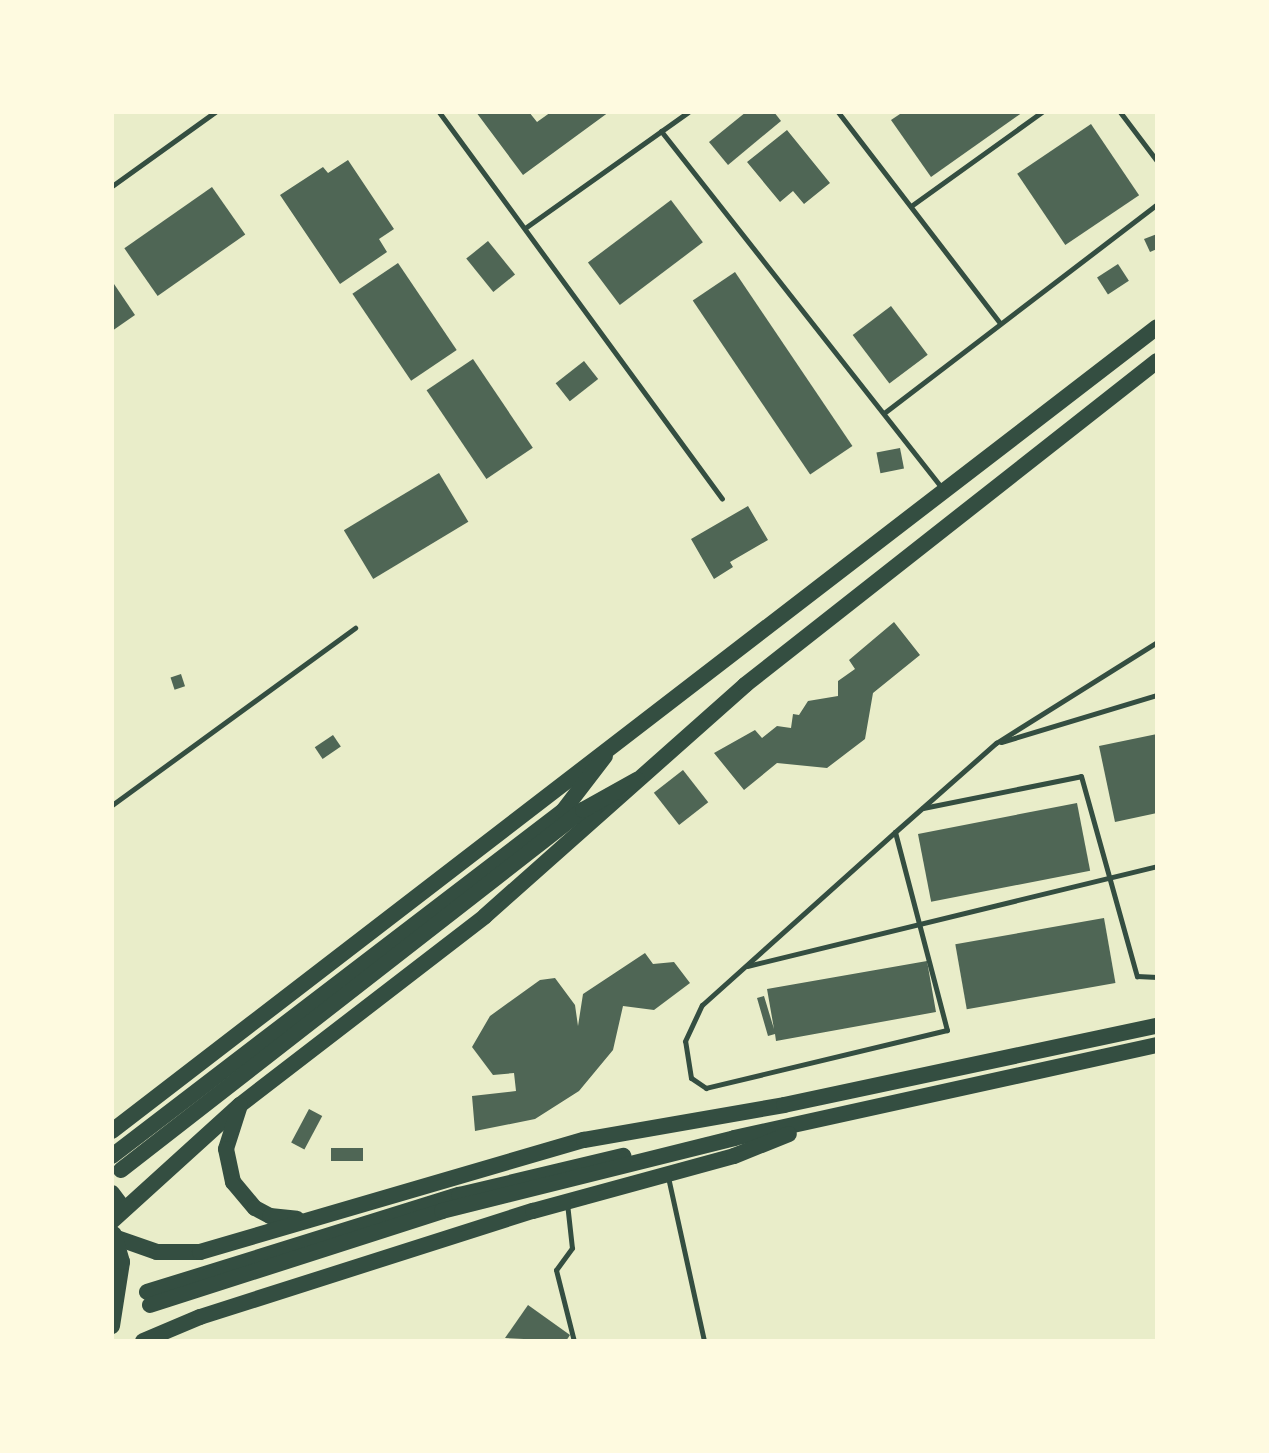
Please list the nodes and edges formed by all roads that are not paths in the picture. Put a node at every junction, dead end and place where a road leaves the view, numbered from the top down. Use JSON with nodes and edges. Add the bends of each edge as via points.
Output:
{"nodes":[{"id":1,"x":215,"y":112,"type":"edge"},
{"id":2,"x":439,"y":112,"type":"edge"},
{"id":3,"x":688,"y":112,"type":"edge"},
{"id":4,"x":838,"y":112,"type":"edge"},
{"id":5,"x":1042,"y":112,"type":"edge"},
{"id":6,"x":1120,"y":112,"type":"edge"},
{"id":7,"x":661,"y":131,"type":"junction"},
{"id":8,"x":1157,"y":161,"type":"edge"},
{"id":9,"x":112,"y":186,"type":"edge"},
{"id":10,"x":1157,"y":204,"type":"edge"},
{"id":11,"x":911,"y":206,"type":"junction"},
{"id":12,"x":525,"y":228,"type":"junction"},
{"id":13,"x":1000,"y":323,"type":"junction"},
{"id":14,"x":1157,"y":327,"type":"edge"},
{"id":15,"x":1157,"y":361,"type":"edge"},
{"id":16,"x":884,"y":413,"type":"junction"},
{"id":17,"x":944,"y":491,"type":"junction"},
{"id":18,"x":722,"y":499,"type":"dead end"},
{"id":19,"x":355,"y":628,"type":"dead end"},
{"id":20,"x":1157,"y":642,"type":"edge"},
{"id":21,"x":1157,"y":695,"type":"edge"},
{"id":22,"x":996,"y":743,"type":"junction"},
{"id":23,"x":605,"y":756,"type":"junction"},
{"id":24,"x":637,"y":780,"type":"junction"},
{"id":25,"x":112,"y":805,"type":"edge"},
{"id":26,"x":922,"y":808,"type":"junction"},
{"id":27,"x":895,"y":832,"type":"junction"},
{"id":28,"x":1157,"y":866,"type":"edge"},
{"id":29,"x":1110,"y":877,"type":"junction"},
{"id":30,"x":919,"y":923,"type":"junction"},
{"id":31,"x":746,"y":966,"type":"junction"},
{"id":32,"x":1157,"y":977,"type":"edge"},
{"id":33,"x":1157,"y":1026,"type":"edge"},
{"id":34,"x":1157,"y":1045,"type":"edge"},
{"id":35,"x":240,"y":1105,"type":"junction"},
{"id":36,"x":784,"y":1105,"type":"junction"},
{"id":37,"x":812,"y":1124,"type":"junction"},
{"id":38,"x":112,"y":1131,"type":"edge"},
{"id":39,"x":117,"y":1163,"type":"edge"},
{"id":40,"x":668,"y":1176,"type":"junction"},
{"id":41,"x":112,"y":1193,"type":"edge"},
{"id":42,"x":567,"y":1202,"type":"junction"},
{"id":43,"x":118,"y":1215,"type":"edge"},
{"id":44,"x":307,"y":1220,"type":"junction"},
{"id":45,"x":114,"y":1234,"type":"edge"},
{"id":46,"x":112,"y":1326,"type":"edge"},
{"id":47,"x":143,"y":1341,"type":"edge"},
{"id":48,"x":574,"y":1341,"type":"edge"},
{"id":49,"x":704,"y":1341,"type":"edge"}],
"edges":[{"from":1,"to":9,"type":"lane"},
{"from":2,"to":12,"type":"lane"},
{"from":3,"to":7,"type":"lane"},
{"from":4,"to":11,"type":"lane"},
{"from":5,"to":11,"type":"lane"},
{"from":6,"to":8,"type":"lane"},
{"from":7,"to":12,"type":"lane"},
{"from":7,"to":16,"type":"lane"},
{"from":10,"to":13,"type":"lane"},
{"from":11,"to":13,"type":"lane"},
{"from":12,"to":18,"type":"lane"},
{"from":13,"to":16,"type":"lane"},
{"from":14,"to":17,"type":"main road"},
{"from":15,"to":24,"type":"main road","via":[[745,685]]},
{"from":16,"to":17,"type":"lane"},
{"from":17,"to":23,"type":"main road"},
{"from":19,"to":25,"type":"lane"},
{"from":20,"to":22,"type":"lane"},
{"from":21,"to":22,"type":"lane"},
{"from":22,"to":26,"type":"lane"},
{"from":23,"to":38,"type":"main road"},
{"from":23,"to":39,"type":"main road","via":[[563,811]]},
{"from":24,"to":35,"type":"main road","via":[[485,916]]},
{"from":24,"to":39,"type":"main road","via":[[566,822]]},
{"from":26,"to":27,"type":"lane"},
{"from":26,"to":29,"type":"lane","via":[[1081,776]]},
{"from":27,"to":30,"type":"lane"},
{"from":27,"to":31,"type":"lane"},
{"from":28,"to":29,"type":"lane"},
{"from":29,"to":30,"type":"lane"},
{"from":29,"to":32,"type":"lane","via":[[1137,976]]},
{"from":30,"to":31,"type":"lane"},
{"from":30,"to":31,"type":"lane","via":[[947,1030],[706,1088],[691,1078],[685,1041],[702,1005]]},
{"from":33,"to":36,"type":"main road"},
{"from":34,"to":37,"type":"main road"},
{"from":35,"to":43,"type":"main road"},
{"from":35,"to":44,"type":"main road","via":[[228,1128],[226,1149],[233,1182],[255,1208],[270,1216]]},
{"from":36,"to":37,"type":"main road","via":[[722,1133],[459,1195],[148,1298],[442,1211],[734,1138]]},
{"from":36,"to":44,"type":"main road","via":[[559,1146]]},
{"from":37,"to":40,"type":"main road"},
{"from":40,"to":42,"type":"main road"},
{"from":40,"to":49,"type":"lane"},
{"from":41,"to":43,"type":"main road"},
{"from":42,"to":47,"type":"main road","via":[[215,1312]]},
{"from":42,"to":48,"type":"lane","via":[[572,1248],[556,1270]]},
{"from":44,"to":45,"type":"main road","via":[[200,1252],[157,1252]]},
{"from":45,"to":46,"type":"main road","via":[[121,1285]]}]}
